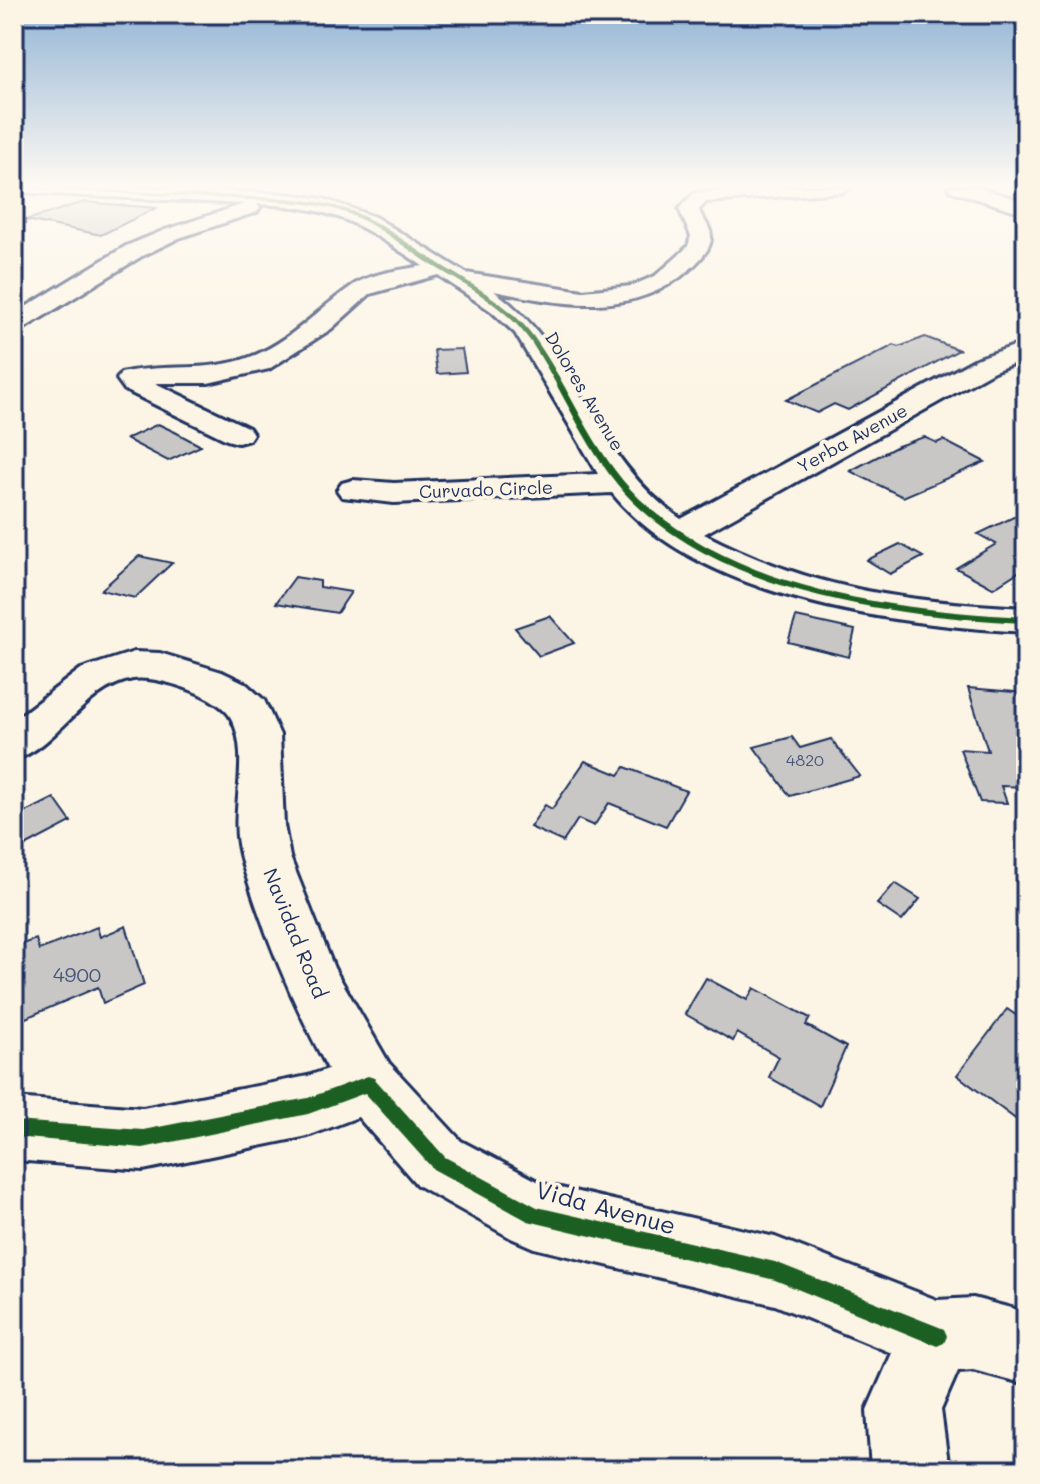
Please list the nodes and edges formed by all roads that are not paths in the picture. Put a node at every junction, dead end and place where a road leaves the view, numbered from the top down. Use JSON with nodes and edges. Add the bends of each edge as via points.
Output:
{"nodes":[{"id":1,"x":125,"y":256,"type":"edge"},
{"id":2,"x":423,"y":256,"type":"edge"},
{"id":3,"x":688,"y":256,"type":"edge"},
{"id":4,"x":449,"y":272,"type":"junction"},
{"id":5,"x":14,"y":324,"type":"edge"},
{"id":6,"x":1026,"y":350,"type":"edge"},
{"id":7,"x":238,"y":434,"type":"dead end"},
{"id":8,"x":619,"y":483,"type":"junction"},
{"id":9,"x":353,"y":490,"type":"dead end"},
{"id":10,"x":682,"y":532,"type":"junction"},
{"id":11,"x":1026,"y":620,"type":"edge"},
{"id":12,"x":14,"y":744,"type":"edge"},
{"id":13,"x":368,"y":1084,"type":"junction"},
{"id":14,"x":14,"y":1129,"type":"edge"},
{"id":15,"x":937,"y":1336,"type":"junction"},
{"id":16,"x":1026,"y":1348,"type":"edge"},
{"id":17,"x":910,"y":1470,"type":"edge"}],
"edges":[{"from":1,"to":5,"type":"street"},
{"from":2,"to":4,"type":"street","name":"Dolores Avenue"},
{"from":3,"to":4,"type":"street","via":[[666,278],[599,299]]},
{"from":4,"to":7,"type":"street","via":[[362,289],[322,324],[260,363],[208,375],[131,379]]},
{"from":4,"to":8,"type":"street","name":"Dolores Avenue","via":[[532,337]]},
{"from":6,"to":10,"type":"street","name":"Yerba Avenue","via":[[985,365]]},
{"from":8,"to":9,"type":"street","name":"Curvado Circle","via":[[394,493]]},
{"from":8,"to":10,"type":"street","name":"Dolores Avenue","via":[[649,512]]},
{"from":10,"to":11,"type":"street","name":"Dolores Avenue","via":[[759,573],[838,599],[919,614]]},
{"from":12,"to":13,"type":"street","name":"Navidad Road","via":[[75,693],[111,672],[134,667],[153,665],[205,681],[244,704],[253,718],[262,764],[263,853],[315,989]]},
{"from":13,"to":14,"type":"street","via":[[308,1106],[143,1139]]},
{"from":13,"to":15,"type":"street","name":"Vida Avenue","via":[[439,1163],[534,1215],[775,1271]]},
{"from":15,"to":16,"type":"street","via":[[973,1334]]},
{"from":15,"to":17,"type":"street","via":[[904,1410]]}]}
